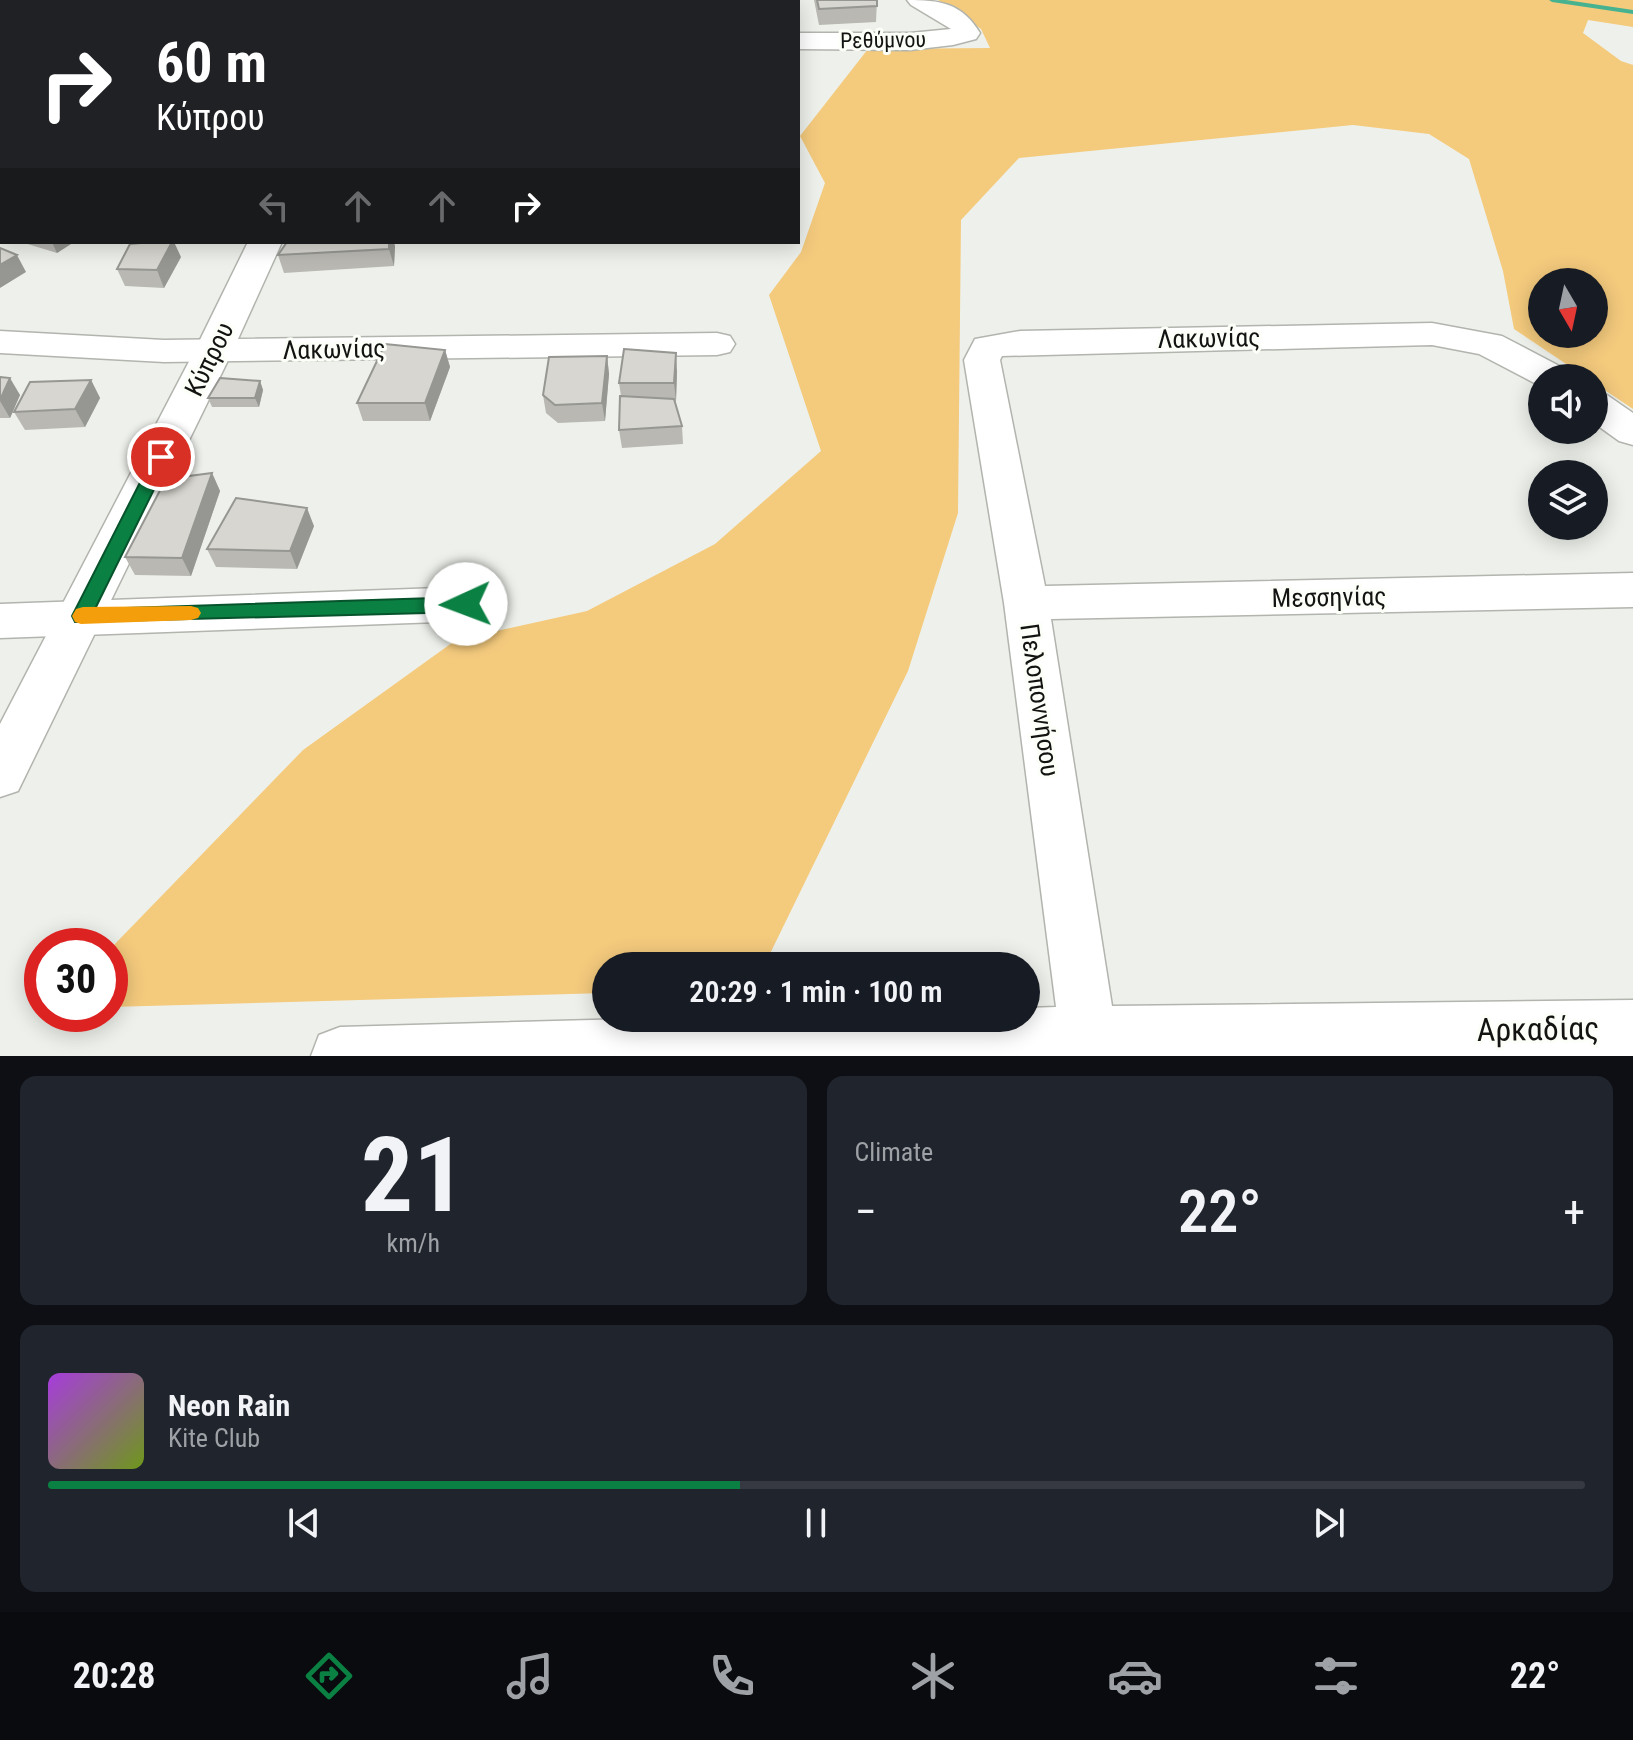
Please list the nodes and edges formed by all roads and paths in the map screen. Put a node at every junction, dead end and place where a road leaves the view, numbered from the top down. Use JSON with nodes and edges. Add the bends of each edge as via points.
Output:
{"nodes":[{"id":1,"x":920,"y":0,"type":"edge"},
{"id":2,"x":800,"y":41,"type":"edge"},
{"id":3,"x":264,"y":244,"type":"edge"},
{"id":4,"x":0,"y":342,"type":"edge"},
{"id":5,"x":717,"y":344,"type":"dead end"},
{"id":6,"x":988,"y":347,"type":"joint"},
{"id":7,"x":214,"y":350,"type":"junction"},
{"id":8,"x":1528,"y":364,"type":"edge"},
{"id":9,"x":1608,"y":414,"type":"edge"},
{"id":10,"x":1633,"y":432,"type":"edge"},
{"id":11,"x":1633,"y":590,"type":"edge"},
{"id":12,"x":1026,"y":603,"type":"junction"},
{"id":13,"x":466,"y":604,"type":"dead end"},
{"id":14,"x":81,"y":616,"type":"junction"},
{"id":15,"x":0,"y":621,"type":"edge"},
{"id":16,"x":0,"y":775,"type":"edge"},
{"id":17,"x":1633,"y":1028,"type":"edge"},
{"id":18,"x":1090,"y":1045,"type":"edge"},
{"id":19,"x":340,"y":1056,"type":"edge"}],
"edges":[{"from":1,"to":2,"type":"street","name":"Ρεθύμνου","via":[[961,23],[967,33],[918,40]]},
{"from":3,"to":7,"type":"street","name":"Κύπρου"},
{"from":4,"to":7,"type":"street","name":"Λακωνίας"},
{"from":5,"to":7,"type":"street","name":"Λακωνίας"},
{"from":6,"to":8,"type":"street","name":"Λακωνίας","via":[[1020,342],[1432,334],[1489,344]]},
{"from":6,"to":12,"type":"street","name":"Πελοποννήσου","via":[[982,360]]},
{"from":7,"to":14,"type":"street","name":"Κύπρου"},
{"from":9,"to":10,"type":"street"},
{"from":11,"to":12,"type":"street","name":"Μεσσηνίας"},
{"from":12,"to":18,"type":"street","name":"Πελοποννήσου"},
{"from":13,"to":14,"type":"street"},
{"from":14,"to":15,"type":"street"},
{"from":14,"to":16,"type":"street","name":"Κύπρου"},
{"from":17,"to":18,"type":"street","name":"Αρκαδίας"},
{"from":18,"to":19,"type":"street","name":"Αρκαδίας"}]}
